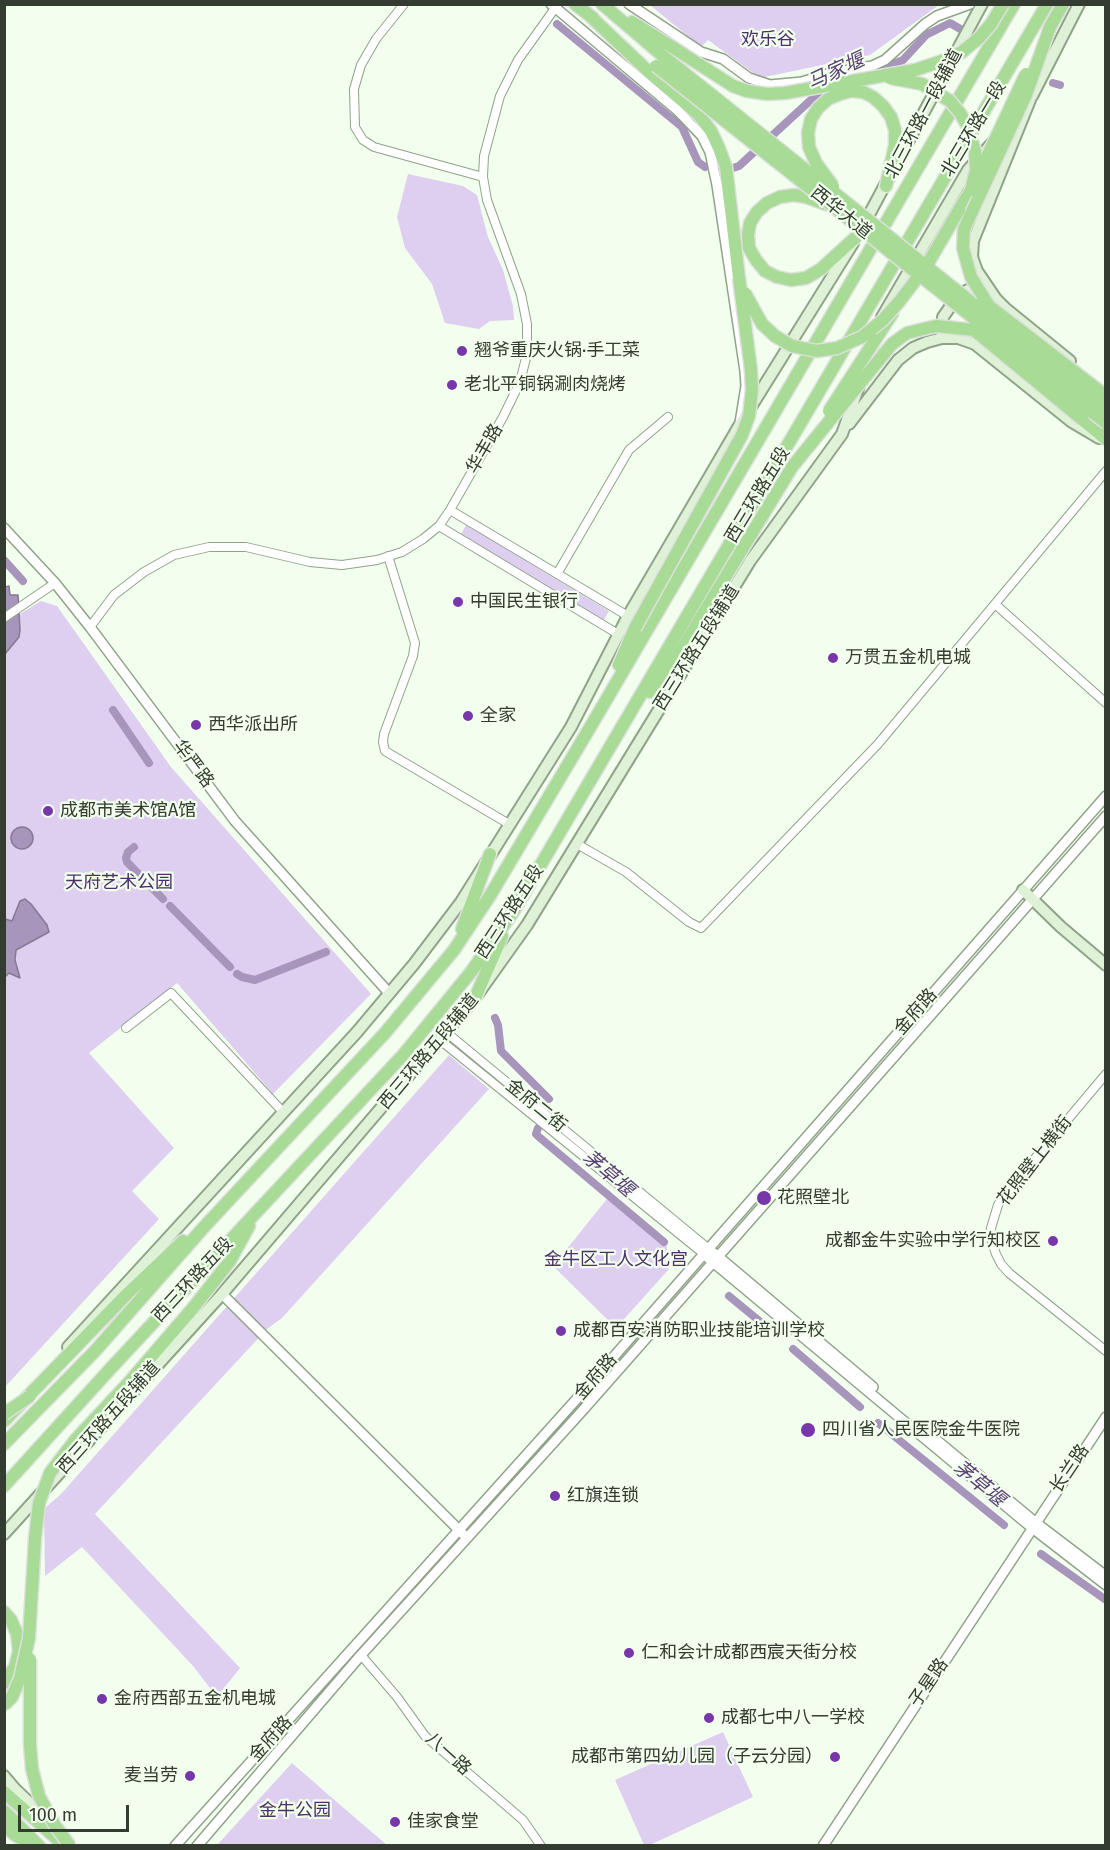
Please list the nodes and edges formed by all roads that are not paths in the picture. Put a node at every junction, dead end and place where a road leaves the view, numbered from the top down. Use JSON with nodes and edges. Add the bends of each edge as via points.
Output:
{"nodes":[{"id":1,"x":404,"y":4,"type":"edge"},
{"id":2,"x":575,"y":4,"type":"edge"},
{"id":3,"x":603,"y":4,"type":"edge"},
{"id":4,"x":628,"y":4,"type":"edge"},
{"id":5,"x":970,"y":4,"type":"edge"},
{"id":6,"x":982,"y":4,"type":"edge"},
{"id":7,"x":1003,"y":4,"type":"edge"},
{"id":8,"x":1014,"y":4,"type":"edge"},
{"id":9,"x":1047,"y":4,"type":"edge"},
{"id":10,"x":1063,"y":4,"type":"edge"},
{"id":11,"x":1079,"y":4,"type":"edge"},
{"id":12,"x":554,"y":6,"type":"edge"},
{"id":13,"x":1050,"y":27,"type":"junction"},
{"id":14,"x":660,"y":60,"type":"junction"},
{"id":15,"x":854,"y":81,"type":"junction"},
{"id":16,"x":1032,"y":96,"type":"junction"},
{"id":17,"x":483,"y":177,"type":"junction"},
{"id":18,"x":886,"y":186,"type":"junction"},
{"id":19,"x":971,"y":190,"type":"junction"},
{"id":20,"x":838,"y":204,"type":"junction"},
{"id":21,"x":879,"y":235,"type":"joint"},
{"id":22,"x":856,"y":237,"type":"junction"},
{"id":23,"x":900,"y":254,"type":"joint"},
{"id":24,"x":739,"y":278,"type":"junction"},
{"id":25,"x":986,"y":286,"type":"junction"},
{"id":26,"x":899,"y":302,"type":"junction"},
{"id":27,"x":989,"y":306,"type":"junction"},
{"id":28,"x":974,"y":330,"type":"junction"},
{"id":29,"x":942,"y":338,"type":"junction"},
{"id":30,"x":1009,"y":340,"type":"junction"},
{"id":31,"x":1029,"y":355,"type":"junction"},
{"id":32,"x":1063,"y":363,"type":"junction"},
{"id":33,"x":1044,"y":388,"type":"junction"},
{"id":34,"x":1106,"y":390,"type":"edge"},
{"id":35,"x":1106,"y":396,"type":"edge"},
{"id":36,"x":1106,"y":410,"type":"edge"},
{"id":37,"x":668,"y":417,"type":"dead end"},
{"id":38,"x":1106,"y":423,"type":"edge"},
{"id":39,"x":740,"y":426,"type":"junction"},
{"id":40,"x":842,"y":434,"type":"junction"},
{"id":41,"x":1106,"y":440,"type":"edge"},
{"id":42,"x":792,"y":467,"type":"junction"},
{"id":43,"x":1106,"y":471,"type":"edge"},
{"id":44,"x":450,"y":510,"type":"junction"},
{"id":45,"x":439,"y":526,"type":"junction"},
{"id":46,"x":4,"y":528,"type":"edge"},
{"id":47,"x":388,"y":556,"type":"junction"},
{"id":48,"x":557,"y":574,"type":"junction"},
{"id":49,"x":55,"y":584,"type":"junction"},
{"id":50,"x":995,"y":604,"type":"junction"},
{"id":51,"x":628,"y":616,"type":"junction"},
{"id":52,"x":4,"y":618,"type":"edge"},
{"id":53,"x":90,"y":627,"type":"junction"},
{"id":54,"x":618,"y":634,"type":"junction"},
{"id":55,"x":1106,"y":702,"type":"edge"},
{"id":56,"x":595,"y":719,"type":"junction"},
{"id":57,"x":616,"y":735,"type":"junction"},
{"id":58,"x":1106,"y":796,"type":"edge"},
{"id":59,"x":1106,"y":816,"type":"edge"},
{"id":60,"x":509,"y":824,"type":"junction"},
{"id":61,"x":577,"y":844,"type":"junction"},
{"id":62,"x":490,"y":854,"type":"junction"},
{"id":63,"x":1023,"y":890,"type":"junction"},
{"id":64,"x":1033,"y":899,"type":"junction"},
{"id":65,"x":513,"y":912,"type":"junction"},
{"id":66,"x":454,"y":950,"type":"junction"},
{"id":67,"x":1106,"y":965,"type":"edge"},
{"id":68,"x":389,"y":993,"type":"junction"},
{"id":69,"x":475,"y":998,"type":"junction"},
{"id":70,"x":126,"y":1028,"type":"dead end"},
{"id":71,"x":443,"y":1036,"type":"junction"},
{"id":72,"x":1106,"y":1074,"type":"edge"},
{"id":73,"x":283,"y":1112,"type":"junction"},
{"id":74,"x":258,"y":1211,"type":"junction"},
{"id":75,"x":204,"y":1227,"type":"junction"},
{"id":76,"x":707,"y":1252,"type":"junction"},
{"id":77,"x":715,"y":1259,"type":"junction"},
{"id":78,"x":222,"y":1294,"type":"junction"},
{"id":79,"x":1106,"y":1351,"type":"edge"},
{"id":80,"x":30,"y":1396,"type":"junction"},
{"id":81,"x":4,"y":1414,"type":"edge"},
{"id":82,"x":1106,"y":1417,"type":"edge"},
{"id":83,"x":4,"y":1421,"type":"edge"},
{"id":84,"x":4,"y":1444,"type":"edge"},
{"id":85,"x":4,"y":1486,"type":"edge"},
{"id":86,"x":1033,"y":1524,"type":"junction"},
{"id":87,"x":7,"y":1530,"type":"edge"},
{"id":88,"x":459,"y":1530,"type":"junction"},
{"id":89,"x":467,"y":1538,"type":"junction"},
{"id":90,"x":1106,"y":1576,"type":"edge"},
{"id":91,"x":1106,"y":1585,"type":"edge"},
{"id":92,"x":4,"y":1612,"type":"edge"},
{"id":93,"x":30,"y":1638,"type":"junction"},
{"id":94,"x":361,"y":1655,"type":"junction"},
{"id":95,"x":4,"y":1683,"type":"edge"},
{"id":96,"x":4,"y":1705,"type":"edge"},
{"id":97,"x":4,"y":1776,"type":"edge"},
{"id":98,"x":4,"y":1792,"type":"edge"},
{"id":99,"x":4,"y":1811,"type":"edge"},
{"id":100,"x":4,"y":1825,"type":"edge"},
{"id":101,"x":25,"y":1845,"type":"edge"},
{"id":102,"x":33,"y":1845,"type":"edge"},
{"id":103,"x":39,"y":1845,"type":"edge"},
{"id":104,"x":65,"y":1845,"type":"edge"},
{"id":105,"x":70,"y":1845,"type":"edge"},
{"id":106,"x":79,"y":1845,"type":"edge"},
{"id":107,"x":175,"y":1845,"type":"edge"},
{"id":108,"x":196,"y":1845,"type":"edge"},
{"id":109,"x":541,"y":1845,"type":"edge"},
{"id":110,"x":823,"y":1845,"type":"edge"}],
"edges":[{"from":1,"to":17,"type":"street","via":[[361,64],[354,89],[355,127],[363,140],[374,147]]},
{"from":2,"to":14,"type":"highway","name":"西华大道"},
{"from":3,"to":14,"type":"highway"},
{"from":4,"to":5,"type":"street","via":[[749,78],[779,85],[873,66],[936,16]]},
{"from":6,"to":18,"type":"main road","name":"北三环路一段辅道"},
{"from":7,"to":15,"type":"highway","bridge":true,"via":[[991,24],[962,52],[915,69]]},
{"from":8,"to":21,"type":"highway","name":"北三环路一段"},
{"from":9,"to":23,"type":"highway","name":"北三环路一段"},
{"from":10,"to":13,"type":"highway"},
{"from":11,"to":16,"type":"main road"},
{"from":12,"to":17,"type":"street","name":"华丰路","via":[[518,60],[500,96],[484,156]]},
{"from":12,"to":39,"type":"street","via":[[676,110],[702,136],[710,152],[745,371]]},
{"from":13,"to":19,"type":"highway","bridge":true},
{"from":13,"to":27,"type":"highway","bridge":true,"via":[[1026,95],[964,229],[965,262]]},
{"from":14,"to":15,"type":"highway","bridge":true,"via":[[766,94]]},
{"from":14,"to":20,"type":"highway","name":"西华大道","bridge":true},
{"from":14,"to":24,"type":"highway","via":[[720,148],[726,167]]},
{"from":15,"to":19,"type":"highway","bridge":true,"via":[[908,81],[922,84],[950,101],[972,139],[976,170]]},
{"from":16,"to":25,"type":"main road","via":[[973,241],[972,257]]},
{"from":16,"to":40,"type":"main road","name":"西三环路五段辅道","via":[[968,170],[888,306],[869,346]]},
{"from":17,"to":44,"type":"street","name":"华丰路","via":[[487,200],[521,294],[527,354],[520,382],[503,417]]},
{"from":18,"to":20,"type":"highway","bridge":true,"via":[[895,145],[891,117],[873,97],[862,92],[840,94],[818,108],[808,133],[809,147]]},
{"from":18,"to":22,"type":"main road","name":"北三环路一段辅道"},
{"from":19,"to":26,"type":"highway","bridge":true,"via":[[927,265]]},
{"from":20,"to":22,"type":"highway","via":[[794,195],[767,203],[750,224],[749,248],[765,271],[791,280],[806,278],[821,269]]},
{"from":20,"to":30,"type":"highway","name":"西华大道","bridge":true},
{"from":21,"to":56,"type":"highway","name":"西三环路五段"},
{"from":22,"to":39,"type":"main road"},
{"from":23,"to":57,"type":"highway","name":"西三环路五段"},
{"from":24,"to":26,"type":"highway","bridge":true,"via":[[762,324],[792,346],[817,351],[837,348],[862,337]]},
{"from":24,"to":56,"type":"highway","bridge":true,"via":[[751,370],[749,416],[635,628]]},
{"from":25,"to":29,"type":"main road","via":[[957,297],[943,318]]},
{"from":25,"to":34,"type":"main road","via":[[1006,309]]},
{"from":26,"to":42,"type":"highway","bridge":true},
{"from":27,"to":30,"type":"highway","bridge":true},
{"from":27,"to":32,"type":"highway","bridge":true},
{"from":28,"to":30,"type":"highway","bridge":true},
{"from":28,"to":33,"type":"highway","bridge":true},
{"from":28,"to":42,"type":"highway","bridge":true,"via":[[936,326],[907,333],[892,344]]},
{"from":29,"to":40,"type":"main road","via":[[913,348],[898,360]]},
{"from":29,"to":41,"type":"main road","via":[[975,344],[1072,423]]},
{"from":30,"to":31,"type":"highway","name":"西华大道","bridge":true},
{"from":31,"to":32,"type":"highway","bridge":true},
{"from":31,"to":33,"type":"highway","bridge":true},
{"from":31,"to":36,"type":"highway","name":"西华大道","bridge":true},
{"from":31,"to":38,"type":"highway","name":"西华大道","bridge":true},
{"from":32,"to":35,"type":"highway","bridge":true},
{"from":33,"to":41,"type":"highway","bridge":true},
{"from":37,"to":48,"type":"street","via":[[630,450]]},
{"from":39,"to":51,"type":"main road"},
{"from":40,"to":61,"type":"main road","name":"西三环路五段辅道","via":[[750,561]]},
{"from":42,"to":57,"type":"highway","via":[[678,655]]},
{"from":43,"to":50,"type":"street"},
{"from":44,"to":45,"type":"street","name":"华丰路"},
{"from":44,"to":48,"type":"street"},
{"from":45,"to":47,"type":"street","name":"华丰路","via":[[402,552]]},
{"from":45,"to":54,"type":"street"},
{"from":46,"to":49,"type":"street","name":"华严路"},
{"from":47,"to":53,"type":"street","name":"华丰路","via":[[342,565],[309,562],[246,546],[209,547],[174,555],[114,595]]},
{"from":47,"to":60,"type":"street","via":[[416,643],[384,734],[385,750]]},
{"from":48,"to":51,"type":"street"},
{"from":49,"to":52,"type":"street"},
{"from":49,"to":53,"type":"street","name":"华严路"},
{"from":50,"to":55,"type":"street"},
{"from":50,"to":61,"type":"street","via":[[878,744],[701,928],[626,872]]},
{"from":51,"to":54,"type":"main road"},
{"from":53,"to":68,"type":"street","name":"华严路","via":[[235,821]]},
{"from":54,"to":60,"type":"main road","via":[[571,727]]},
{"from":56,"to":66,"type":"highway","name":"西三环路五段"},
{"from":57,"to":65,"type":"highway","name":"西三环路五段"},
{"from":58,"to":63,"type":"street","name":"金府路"},
{"from":59,"to":64,"type":"street","name":"金府路"},
{"from":60,"to":62,"type":"main road"},
{"from":61,"to":69,"type":"main road","name":"西三环路五段辅道","via":[[527,925]]},
{"from":62,"to":66,"type":"highway"},
{"from":62,"to":68,"type":"main road","via":[[461,902]]},
{"from":63,"to":64,"type":"main road"},
{"from":63,"to":76,"type":"street","name":"金府路"},
{"from":64,"to":67,"type":"main road"},
{"from":64,"to":77,"type":"street","name":"金府路"},
{"from":65,"to":69,"type":"highway"},
{"from":65,"to":74,"type":"highway","name":"西三环路五段","via":[[471,972],[404,1054]]},
{"from":66,"to":75,"type":"highway","name":"西三环路五段","via":[[385,1033]]},
{"from":68,"to":73,"type":"main road"},
{"from":69,"to":71,"type":"main road","name":"西三环路五段辅道"},
{"from":70,"to":73,"type":"street","via":[[171,993]]},
{"from":71,"to":76,"type":"street","name":"金府二街"},
{"from":71,"to":78,"type":"main road","name":"西三环路五段辅道"},
{"from":72,"to":79,"type":"street","name":"花照壁上横街","via":[[1005,1194],[998,1205],[992,1242],[1009,1273]]},
{"from":73,"to":81,"type":"main road"},
{"from":74,"to":85,"type":"highway","name":"西三环路五段"},
{"from":74,"to":93,"type":"highway","bridge":true,"via":[[230,1261],[193,1308],[50,1473],[39,1503]]},
{"from":75,"to":80,"type":"highway","via":[[179,1244],[127,1294]]},
{"from":75,"to":84,"type":"highway","name":"西三环路五段","via":[[94,1351]]},
{"from":76,"to":77,"type":"street"},
{"from":76,"to":88,"type":"street","name":"金府路"},
{"from":77,"to":86,"type":"street"},
{"from":77,"to":89,"type":"street","name":"金府路"},
{"from":78,"to":87,"type":"main road","name":"西三环路五段辅道"},
{"from":78,"to":88,"type":"street"},
{"from":80,"to":81,"type":"highway","bridge":true},
{"from":80,"to":83,"type":"highway","bridge":true},
{"from":82,"to":86,"type":"street","name":"长兰路"},
{"from":86,"to":90,"type":"street"},
{"from":86,"to":91,"type":"street"},
{"from":86,"to":110,"type":"street","name":"子星路"},
{"from":88,"to":89,"type":"street"},
{"from":88,"to":107,"type":"street","name":"金府路"},
{"from":89,"to":94,"type":"street","name":"金府路"},
{"from":92,"to":95,"type":"highway","via":[[17,1634],[19,1651],[15,1667]]},
{"from":93,"to":96,"type":"highway","bridge":true,"via":[[20,1678]]},
{"from":93,"to":105,"type":"highway","bridge":true,"via":[[32,1769],[39,1796]]},
{"from":94,"to":108,"type":"street","name":"金府路"},
{"from":94,"to":109,"type":"street","name":"八一路","via":[[425,1736],[524,1821]]},
{"from":97,"to":106,"type":"main road","via":[[56,1828]]},
{"from":98,"to":104,"type":"highway"},
{"from":99,"to":103,"type":"highway"},
{"from":100,"to":101,"type":"main road"},
{"from":100,"to":102,"type":"highway"}]}
